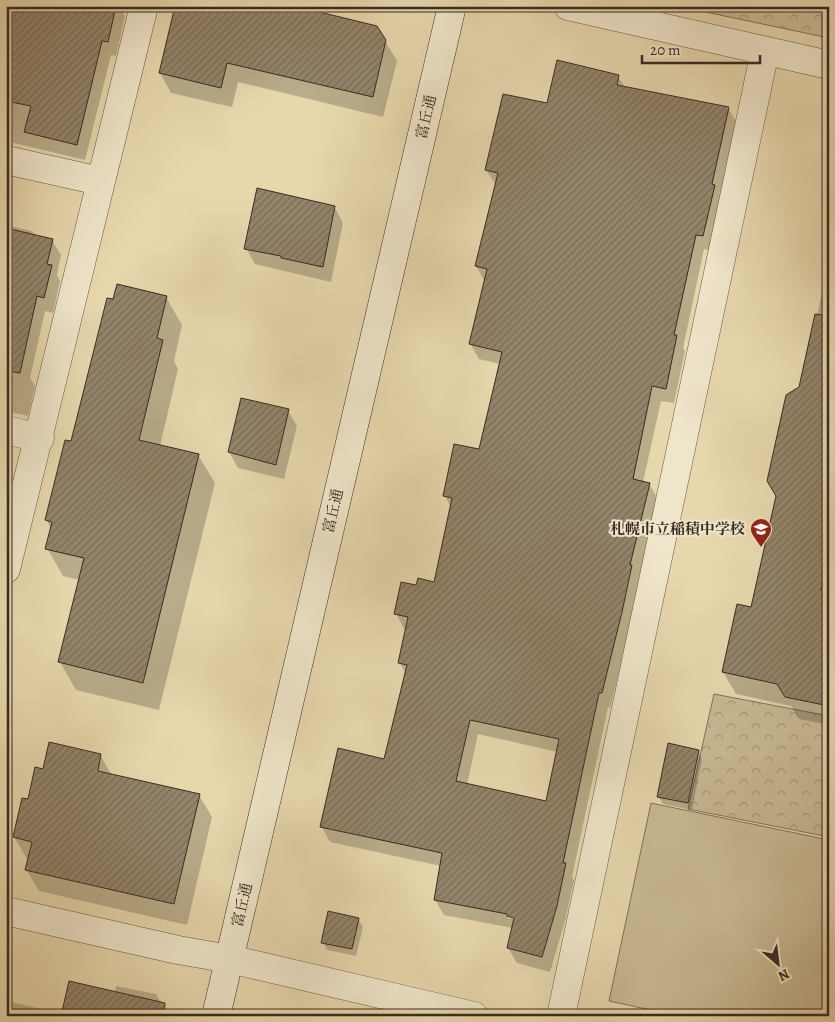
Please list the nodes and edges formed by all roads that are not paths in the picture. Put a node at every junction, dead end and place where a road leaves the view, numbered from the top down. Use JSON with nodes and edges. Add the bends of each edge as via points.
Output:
{"nodes":[{"id":1,"x":144,"y":6,"type":"edge"},
{"id":2,"x":452,"y":6,"type":"edge"},
{"id":3,"x":568,"y":6,"type":"edge"},
{"id":4,"x":765,"y":51,"type":"junction"},
{"id":5,"x":829,"y":65,"type":"edge"},
{"id":6,"x":6,"y":160,"type":"edge"},
{"id":7,"x":100,"y":181,"type":"junction"},
{"id":8,"x":6,"y":430,"type":"edge"},
{"id":9,"x":40,"y":438,"type":"junction"},
{"id":10,"x":6,"y":569,"type":"edge"},
{"id":11,"x":6,"y":912,"type":"edge"},
{"id":12,"x":230,"y":959,"type":"junction"},
{"id":13,"x":216,"y":1016,"type":"edge"},
{"id":14,"x":474,"y":1016,"type":"edge"},
{"id":15,"x":561,"y":1016,"type":"edge"}],
"edges":[{"from":1,"to":7,"type":"street"},
{"from":2,"to":12,"type":"street","name":"富丘通"},
{"from":3,"to":4,"type":"street"},
{"from":4,"to":5,"type":"street"},
{"from":4,"to":15,"type":"street"},
{"from":6,"to":7,"type":"street"},
{"from":7,"to":9,"type":"street"},
{"from":8,"to":9,"type":"street"},
{"from":9,"to":10,"type":"street"},
{"from":11,"to":12,"type":"street"},
{"from":12,"to":13,"type":"street","name":"富丘通"},
{"from":12,"to":14,"type":"street"}]}
